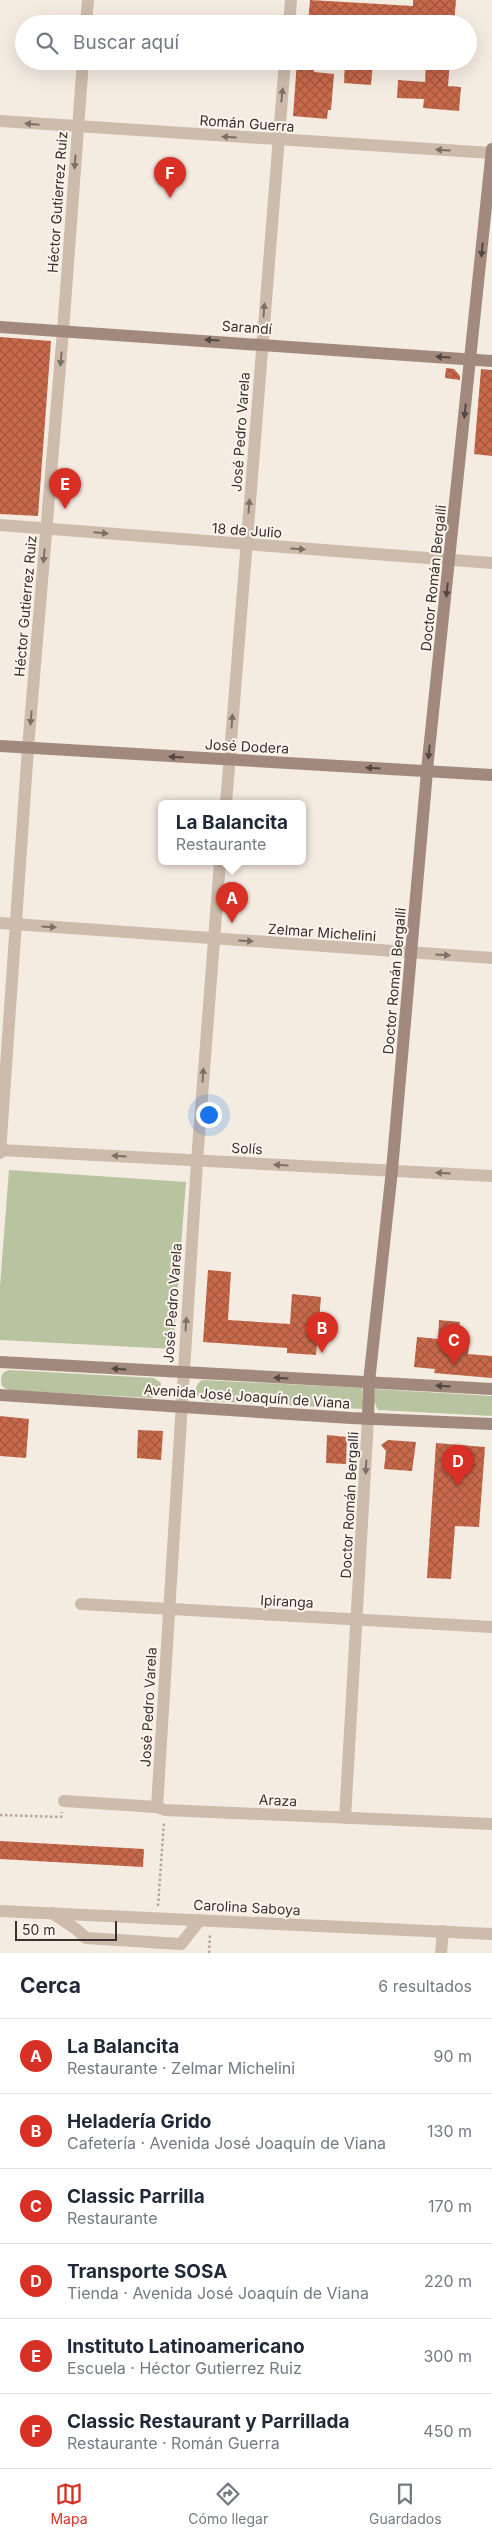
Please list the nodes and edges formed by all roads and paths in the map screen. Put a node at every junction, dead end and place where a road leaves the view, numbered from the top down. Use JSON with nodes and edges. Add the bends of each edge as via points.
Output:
{"nodes":[{"id":1,"x":88,"y":0,"type":"edge"},
{"id":2,"x":291,"y":0,"type":"edge"},
{"id":3,"x":87,"y":15,"type":"edge"},
{"id":4,"x":290,"y":15,"type":"edge"},
{"id":5,"x":82,"y":70,"type":"edge"},
{"id":6,"x":284,"y":70,"type":"edge"},
{"id":7,"x":0,"y":121,"type":"edge"},
{"id":8,"x":77,"y":128,"type":"junction"},
{"id":9,"x":278,"y":140,"type":"junction"},
{"id":10,"x":492,"y":149,"type":"edge"},
{"id":11,"x":492,"y":153,"type":"edge"},
{"id":12,"x":0,"y":327,"type":"edge"},
{"id":13,"x":63,"y":331,"type":"junction"},
{"id":14,"x":262,"y":343,"type":"junction"},
{"id":15,"x":470,"y":359,"type":"junction"},
{"id":16,"x":492,"y":361,"type":"edge"},
{"id":17,"x":0,"y":525,"type":"edge"},
{"id":18,"x":47,"y":528,"type":"junction"},
{"id":19,"x":246,"y":545,"type":"junction"},
{"id":20,"x":450,"y":560,"type":"junction"},
{"id":21,"x":492,"y":563,"type":"edge"},
{"id":22,"x":0,"y":746,"type":"edge"},
{"id":23,"x":28,"y":748,"type":"junction"},
{"id":24,"x":229,"y":760,"type":"junction"},
{"id":25,"x":428,"y":771,"type":"junction"},
{"id":26,"x":492,"y":776,"type":"edge"},
{"id":27,"x":226,"y":800,"type":"edge"},
{"id":28,"x":220,"y":865,"type":"edge"},
{"id":29,"x":0,"y":923,"type":"edge"},
{"id":30,"x":16,"y":924,"type":"junction"},
{"id":31,"x":213,"y":939,"type":"junction"},
{"id":32,"x":412,"y":954,"type":"junction"},
{"id":33,"x":492,"y":958,"type":"edge"},
{"id":34,"x":0,"y":1150,"type":"edge"},
{"id":35,"x":197,"y":1161,"type":"junction"},
{"id":36,"x":392,"y":1170,"type":"junction"},
{"id":37,"x":492,"y":1176,"type":"edge"},
{"id":38,"x":0,"y":1362,"type":"edge"},
{"id":39,"x":183,"y":1373,"type":"junction"},
{"id":40,"x":368,"y":1382,"type":"junction"},
{"id":41,"x":492,"y":1389,"type":"edge"},
{"id":42,"x":0,"y":1395,"type":"edge"},
{"id":43,"x":181,"y":1407,"type":"junction"},
{"id":44,"x":368,"y":1419,"type":"junction"},
{"id":45,"x":492,"y":1424,"type":"edge"},
{"id":46,"x":81,"y":1604,"type":"dead end"},
{"id":47,"x":169,"y":1610,"type":"junction"},
{"id":48,"x":357,"y":1620,"type":"junction"},
{"id":49,"x":492,"y":1627,"type":"edge"},
{"id":50,"x":64,"y":1801,"type":"joint"},
{"id":51,"x":161,"y":1808,"type":"junction"},
{"id":52,"x":0,"y":1815,"type":"edge"},
{"id":53,"x":344,"y":1818,"type":"junction"},
{"id":54,"x":492,"y":1824,"type":"edge"},
{"id":55,"x":0,"y":1911,"type":"edge"},
{"id":56,"x":52,"y":1913,"type":"junction"},
{"id":57,"x":158,"y":1918,"type":"junction"},
{"id":58,"x":205,"y":1920,"type":"junction"},
{"id":59,"x":443,"y":1932,"type":"junction"},
{"id":60,"x":492,"y":1934,"type":"edge"},
{"id":61,"x":209,"y":1953,"type":"edge"},
{"id":62,"x":441,"y":1953,"type":"edge"}],
"edges":[{"from":1,"to":3,"type":"street"},
{"from":2,"to":4,"type":"street"},
{"from":5,"to":8,"type":"street","name":"Héctor Gutierrez Ruiz"},
{"from":9,"to":6,"type":"street","name":"José Pedro Varela","one_way":true},
{"from":8,"to":7,"type":"street","name":"Román Guerra","one_way":true},
{"from":9,"to":8,"type":"street","name":"Román Guerra","one_way":true},
{"from":8,"to":13,"type":"street","name":"Héctor Gutierrez Ruiz","one_way":true},
{"from":11,"to":9,"type":"street","name":"Román Guerra","one_way":true},
{"from":14,"to":9,"type":"street","name":"José Pedro Varela","one_way":true},
{"from":10,"to":11,"type":"street","name":"Doctor Román Bergalli"},
{"from":11,"to":15,"type":"street","name":"Doctor Román Bergalli","one_way":true},
{"from":12,"to":13,"type":"street","name":"Sarandí"},
{"from":14,"to":13,"type":"street","name":"Sarandí","one_way":true},
{"from":13,"to":18,"type":"street","name":"Héctor Gutierrez Ruiz","one_way":true},
{"from":15,"to":14,"type":"street","name":"Sarandí","one_way":true},
{"from":19,"to":14,"type":"street","name":"José Pedro Varela","one_way":true},
{"from":15,"to":16,"type":"street","name":"Sarandí"},
{"from":15,"to":20,"type":"street","name":"Doctor Román Bergalli","one_way":true},
{"from":17,"to":18,"type":"street","name":"18 de Julio"},
{"from":18,"to":19,"type":"street","name":"18 de Julio","one_way":true},
{"from":18,"to":23,"type":"street","name":"Héctor Gutierrez Ruiz","one_way":true},
{"from":19,"to":20,"type":"street","name":"18 de Julio","one_way":true},
{"from":24,"to":19,"type":"street","name":"José Pedro Varela","one_way":true},
{"from":20,"to":21,"type":"street","name":"18 de Julio"},
{"from":20,"to":25,"type":"street","name":"Doctor Román Bergalli","one_way":true},
{"from":22,"to":23,"type":"street","name":"José Dodera"},
{"from":24,"to":23,"type":"street","name":"José Dodera","one_way":true},
{"from":23,"to":30,"type":"street","name":"Héctor Gutierrez Ruiz"},
{"from":25,"to":24,"type":"street","name":"José Dodera","one_way":true},
{"from":24,"to":27,"type":"street","name":"José Pedro Varela"},
{"from":25,"to":26,"type":"street","name":"José Dodera"},
{"from":25,"to":32,"type":"street","name":"Doctor Román Bergalli"},
{"from":28,"to":31,"type":"street","name":"José Pedro Varela"},
{"from":29,"to":30,"type":"street","name":"Zelmar Michelini"},
{"from":30,"to":31,"type":"street","name":"Zelmar Michelini","one_way":true},
{"from":30,"to":34,"type":"street","name":"Héctor Gutierrez Ruiz"},
{"from":31,"to":32,"type":"street","name":"Zelmar Michelini","one_way":true},
{"from":35,"to":31,"type":"street","name":"José Pedro Varela","one_way":true},
{"from":32,"to":33,"type":"street","name":"Zelmar Michelini","one_way":true},
{"from":32,"to":36,"type":"street","name":"Doctor Román Bergalli"},
{"from":35,"to":34,"type":"street","name":"Solís","one_way":true},
{"from":36,"to":35,"type":"street","name":"Solís","one_way":true},
{"from":39,"to":35,"type":"street","name":"José Pedro Varela","one_way":true},
{"from":37,"to":36,"type":"street","name":"Solís","one_way":true},
{"from":36,"to":40,"type":"street","name":"Doctor Román Bergalli"},
{"from":39,"to":38,"type":"street","name":"Avenida José Joaquín de Viana","one_way":true},
{"from":40,"to":39,"type":"street","name":"Avenida José Joaquín de Viana","one_way":true},
{"from":39,"to":43,"type":"street","name":"José Pedro Varela"},
{"from":41,"to":40,"type":"street","name":"Avenida José Joaquín de Viana","one_way":true},
{"from":40,"to":44,"type":"street","name":"Doctor Román Bergalli"},
{"from":42,"to":43,"type":"street","name":"Avenida José Joaquín de Viana"},
{"from":43,"to":44,"type":"street","name":"Avenida José Joaquín de Viana"},
{"from":43,"to":47,"type":"street","name":"José Pedro Varela"},
{"from":44,"to":45,"type":"street","name":"Avenida José Joaquín de Viana"},
{"from":44,"to":48,"type":"street","name":"Doctor Román Bergalli","one_way":true},
{"from":46,"to":47,"type":"street","name":"Ipiranga"},
{"from":47,"to":48,"type":"street","name":"Ipiranga"},
{"from":47,"to":51,"type":"street","name":"José Pedro Varela"},
{"from":48,"to":49,"type":"street","name":"Ipiranga"},
{"from":48,"to":53,"type":"street","name":"Doctor Román Bergalli"},
{"from":50,"to":51,"type":"street","name":"Araza"},
{"from":50,"to":52,"type":"path","via":[[61,1817]]},
{"from":51,"to":53,"type":"street","name":"Araza"},
{"from":51,"to":57,"type":"path"},
{"from":53,"to":54,"type":"street","name":"Araza"},
{"from":55,"to":56,"type":"street","name":"Carolina Saboya"},
{"from":56,"to":57,"type":"street","name":"Carolina Saboya"},
{"from":56,"to":58,"type":"street","via":[[86,1938],[181,1944]]},
{"from":57,"to":58,"type":"street","name":"Carolina Saboya"},
{"from":58,"to":59,"type":"street","name":"Carolina Saboya"},
{"from":58,"to":61,"type":"path"},
{"from":59,"to":60,"type":"street","name":"Carolina Saboya"},
{"from":59,"to":62,"type":"street"}]}
